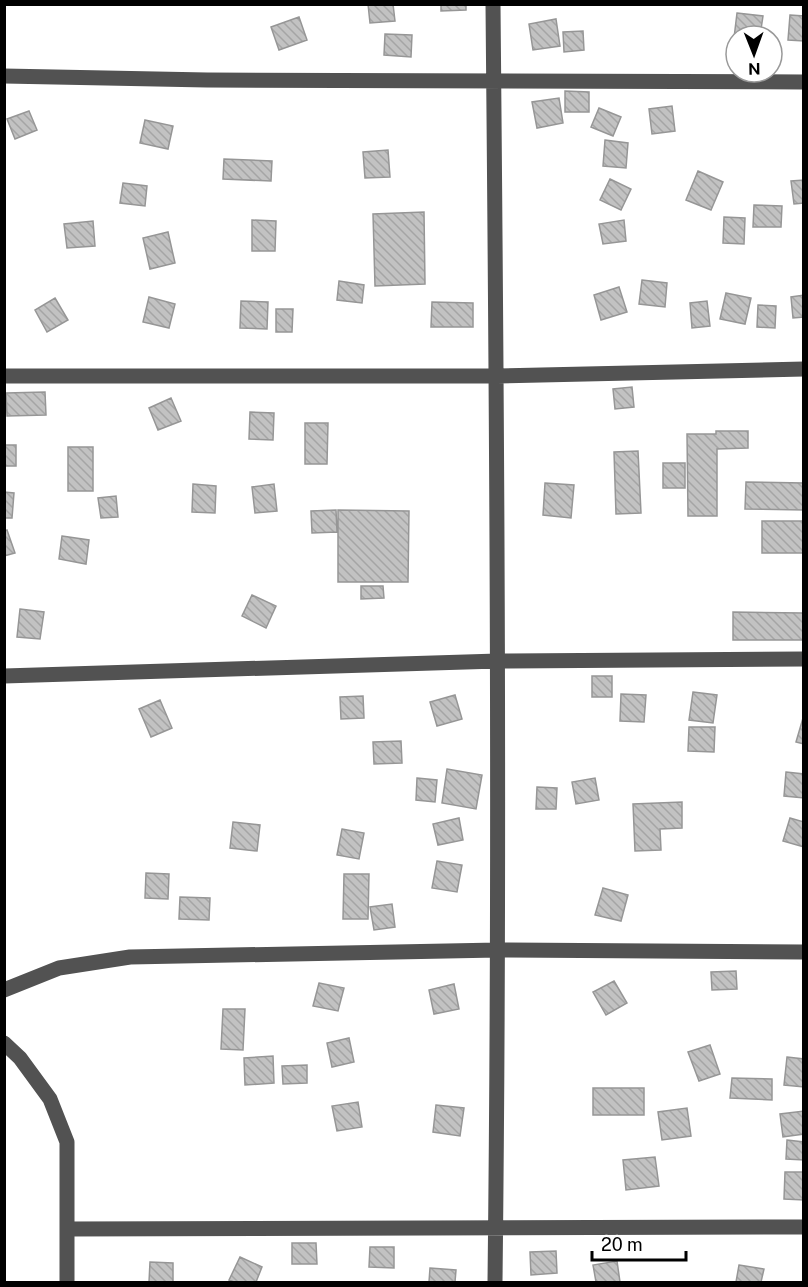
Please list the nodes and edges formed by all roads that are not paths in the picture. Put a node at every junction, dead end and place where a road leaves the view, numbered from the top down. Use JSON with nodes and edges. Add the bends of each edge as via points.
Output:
{"nodes":[{"id":1,"x":493,"y":4,"type":"edge"},
{"id":2,"x":4,"y":76,"type":"edge"},
{"id":3,"x":494,"y":81,"type":"junction"},
{"id":4,"x":804,"y":82,"type":"edge"},
{"id":5,"x":804,"y":369,"type":"edge"},
{"id":6,"x":4,"y":376,"type":"edge"},
{"id":7,"x":497,"y":376,"type":"junction"},
{"id":8,"x":804,"y":660,"type":"edge"},
{"id":9,"x":498,"y":661,"type":"junction"},
{"id":10,"x":4,"y":676,"type":"edge"},
{"id":11,"x":498,"y":950,"type":"junction"},
{"id":12,"x":804,"y":952,"type":"edge"},
{"id":13,"x":4,"y":990,"type":"edge"},
{"id":14,"x":4,"y":1043,"type":"edge"},
{"id":15,"x":496,"y":1227,"type":"junction"},
{"id":16,"x":804,"y":1227,"type":"edge"},
{"id":17,"x":68,"y":1229,"type":"junction"},
{"id":18,"x":67,"y":1282,"type":"edge"},
{"id":19,"x":495,"y":1282,"type":"edge"}],
"edges":[{"from":1,"to":3,"type":"street"},
{"from":2,"to":3,"type":"street"},
{"from":3,"to":4,"type":"street"},
{"from":3,"to":7,"type":"street"},
{"from":5,"to":7,"type":"street"},
{"from":6,"to":7,"type":"street"},
{"from":7,"to":9,"type":"street"},
{"from":8,"to":9,"type":"street"},
{"from":9,"to":10,"type":"street"},
{"from":9,"to":11,"type":"street"},
{"from":11,"to":12,"type":"street"},
{"from":11,"to":13,"type":"street","via":[[130,957],[59,968]]},
{"from":11,"to":15,"type":"street"},
{"from":14,"to":17,"type":"street","via":[[50,1099],[67,1142]]},
{"from":15,"to":16,"type":"street"},
{"from":15,"to":17,"type":"street"},
{"from":15,"to":19,"type":"street"},
{"from":17,"to":18,"type":"street"}]}
